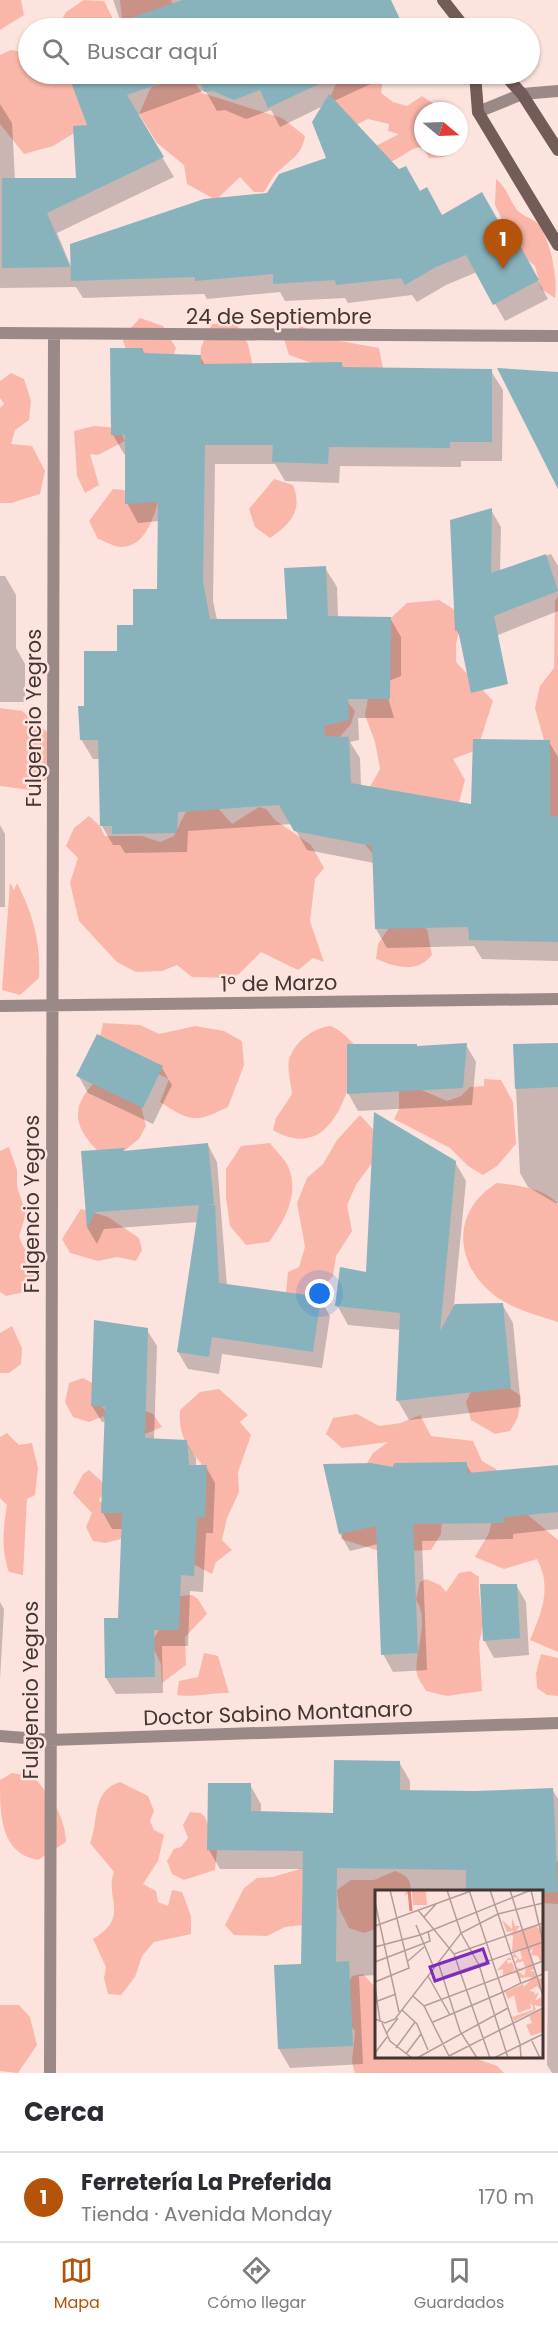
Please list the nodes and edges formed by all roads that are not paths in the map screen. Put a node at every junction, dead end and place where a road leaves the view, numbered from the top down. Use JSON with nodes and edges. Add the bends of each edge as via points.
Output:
{"nodes":[{"id":1,"x":443,"y":0,"type":"edge"},
{"id":2,"x":457,"y":18,"type":"edge"},
{"id":3,"x":476,"y":84,"type":"edge"},
{"id":4,"x":513,"y":84,"type":"edge"},
{"id":5,"x":558,"y":91,"type":"edge"},
{"id":6,"x":522,"y":94,"type":"junction"},
{"id":7,"x":478,"y":111,"type":"junction"},
{"id":8,"x":558,"y":150,"type":"edge"},
{"id":9,"x":558,"y":245,"type":"edge"},
{"id":10,"x":0,"y":333,"type":"edge"},
{"id":11,"x":54,"y":335,"type":"junction"},
{"id":12,"x":558,"y":336,"type":"edge"},
{"id":13,"x":558,"y":999,"type":"edge"},
{"id":14,"x":51,"y":1005,"type":"junction"},
{"id":15,"x":0,"y":1006,"type":"edge"},
{"id":16,"x":558,"y":1723,"type":"edge"},
{"id":17,"x":0,"y":1736,"type":"edge"},
{"id":18,"x":50,"y":1740,"type":"junction"},
{"id":19,"x":50,"y":2073,"type":"edge"}],
"edges":[{"from":1,"to":2,"type":"main road"},
{"from":3,"to":7,"type":"main road"},
{"from":4,"to":6,"type":"main road"},
{"from":5,"to":6,"type":"street"},
{"from":6,"to":7,"type":"street"},
{"from":6,"to":8,"type":"main road"},
{"from":7,"to":9,"type":"main road"},
{"from":10,"to":11,"type":"street","name":"24 de Septiembre"},
{"from":11,"to":12,"type":"street","name":"24 de Septiembre"},
{"from":11,"to":14,"type":"street","name":"Fulgencio Yegros"},
{"from":13,"to":14,"type":"street","name":"1° de Marzo"},
{"from":14,"to":15,"type":"street","name":"1° de Marzo"},
{"from":14,"to":18,"type":"street","name":"Fulgencio Yegros"},
{"from":16,"to":18,"type":"street","name":"Doctor Sabino Montanaro"},
{"from":17,"to":18,"type":"street","name":"Doctor Sabino Montanaro"},
{"from":18,"to":19,"type":"street","name":"Fulgencio Yegros"}]}
